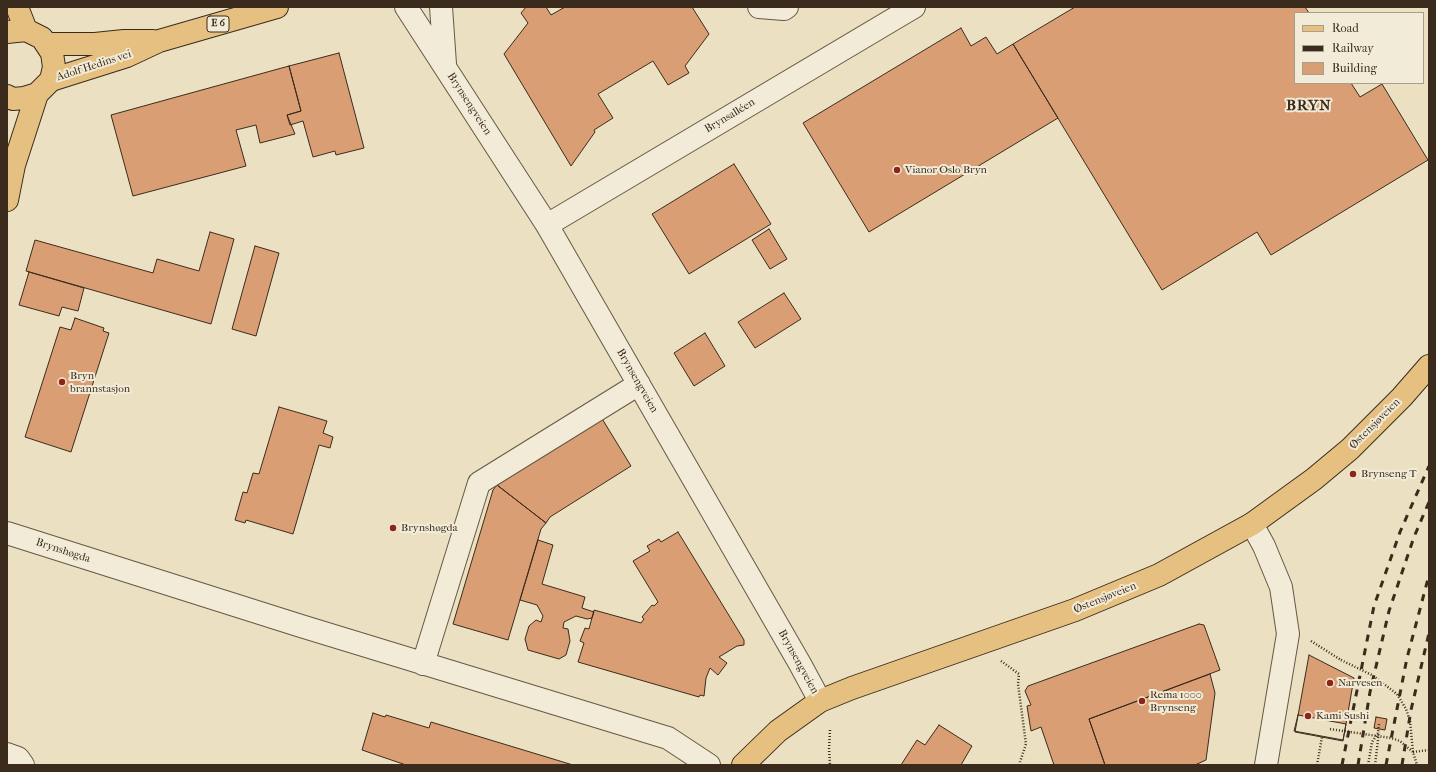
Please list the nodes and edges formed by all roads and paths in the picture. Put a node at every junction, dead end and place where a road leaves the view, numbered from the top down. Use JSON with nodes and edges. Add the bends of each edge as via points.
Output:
{"nodes":[{"id":1,"x":17,"y":7,"type":"edge"},
{"id":2,"x":277,"y":7,"type":"edge"},
{"id":3,"x":406,"y":7,"type":"edge"},
{"id":4,"x":441,"y":7,"type":"edge"},
{"id":5,"x":759,"y":7,"type":"edge"},
{"id":6,"x":787,"y":7,"type":"edge"},
{"id":7,"x":914,"y":7,"type":"edge"},
{"id":8,"x":251,"y":10,"type":"edge"},
{"id":9,"x":17,"y":31,"type":"edge"},
{"id":10,"x":159,"y":41,"type":"junction"},
{"id":11,"x":48,"y":44,"type":"junction"},
{"id":12,"x":445,"y":66,"type":"junction"},
{"id":13,"x":44,"y":87,"type":"junction"},
{"id":14,"x":7,"y":96,"type":"edge"},
{"id":15,"x":7,"y":200,"type":"edge"},
{"id":16,"x":547,"y":226,"type":"junction"},
{"id":17,"x":1429,"y":366,"type":"edge"},
{"id":18,"x":639,"y":384,"type":"junction"},
{"id":19,"x":1252,"y":524,"type":"junction"},
{"id":20,"x":7,"y":533,"type":"edge"},
{"id":21,"x":1288,"y":634,"type":"junction"},
{"id":22,"x":1001,"y":661,"type":"dead end"},
{"id":23,"x":423,"y":664,"type":"junction"},
{"id":24,"x":820,"y":702,"type":"junction"},
{"id":25,"x":830,"y":730,"type":"dead end"},
{"id":26,"x":1330,"y":730,"type":"dead end"},
{"id":27,"x":1379,"y":736,"type":"junction"},
{"id":28,"x":1322,"y":737,"type":"dead end"},
{"id":29,"x":1429,"y":750,"type":"edge"},
{"id":30,"x":1413,"y":752,"type":"junction"},
{"id":31,"x":7,"y":754,"type":"edge"},
{"id":32,"x":23,"y":765,"type":"edge"},
{"id":33,"x":709,"y":765,"type":"edge"},
{"id":34,"x":744,"y":765,"type":"edge"},
{"id":35,"x":830,"y":765,"type":"edge"},
{"id":36,"x":1019,"y":765,"type":"edge"},
{"id":37,"x":1266,"y":765,"type":"edge"},
{"id":38,"x":1317,"y":765,"type":"edge"},
{"id":39,"x":1368,"y":765,"type":"edge"},
{"id":40,"x":1375,"y":765,"type":"edge"},
{"id":41,"x":1417,"y":765,"type":"edge"}],
"edges":[{"from":1,"to":9,"type":"main road"},
{"from":2,"to":8,"type":"main road","name":"Adolf Hedins vei","number":"E 6"},
{"from":3,"to":12,"type":"street","name":"Brynsengveien"},
{"from":4,"to":12,"type":"street","name":"Brynsengveien"},
{"from":5,"to":6,"type":"street"},
{"from":7,"to":16,"type":"street","name":"Brynsalléen"},
{"from":8,"to":10,"type":"main road","name":"Adolf Hedins vei","number":"E 6"},
{"from":9,"to":11,"type":"main road","via":[[42,38]]},
{"from":10,"to":11,"type":"main road","name":"Adolf Hedins vei","number":"E 6"},
{"from":10,"to":13,"type":"main road","name":"Adolf Hedins vei","number":"E 6","via":[[127,56]]},
{"from":11,"to":13,"type":"main road","via":[[54,67]]},
{"from":12,"to":16,"type":"street","name":"Brynsengveien"},
{"from":13,"to":14,"type":"main road","name":"Adolf Hedins vei","via":[[24,98]]},
{"from":13,"to":15,"type":"main road","via":[[14,164]]},
{"from":16,"to":18,"type":"street","name":"Brynsengveien"},
{"from":17,"to":19,"type":"main road","name":"Østensjøveien","via":[[1350,449]]},
{"from":18,"to":23,"type":"street","via":[[479,483]]},
{"from":18,"to":24,"type":"street","name":"Brynsengveien"},
{"from":19,"to":21,"type":"street","via":[[1281,587]]},
{"from":19,"to":24,"type":"main road","name":"Østensjøveien","via":[[1159,575],[1082,607],[852,688]]},
{"from":20,"to":23,"type":"street","name":"Brynshøgda"},
{"from":21,"to":30,"type":"path","bridge":true,"via":[[1316,642],[1341,660],[1372,675],[1397,694],[1410,721]]},
{"from":21,"to":37,"type":"street"},
{"from":22,"to":36,"type":"path","via":[[1019,674],[1026,744]]},
{"from":23,"to":33,"type":"street","name":"Brynshøgda","via":[[668,738]]},
{"from":24,"to":34,"type":"main road","name":"Østensjøveien","via":[[778,731]]},
{"from":25,"to":35,"type":"path"},
{"from":26,"to":27,"type":"path","bridge":true},
{"from":27,"to":30,"type":"path","bridge":true,"via":[[1400,741]]},
{"from":27,"to":39,"type":"path","via":[[1379,724],[1378,733],[1372,742]]},
{"from":27,"to":40,"type":"path"},
{"from":28,"to":38,"type":"path"},
{"from":29,"to":30,"type":"path"},
{"from":30,"to":41,"type":"path","bridge":true},
{"from":31,"to":32,"type":"street","via":[[18,758]]}]}
